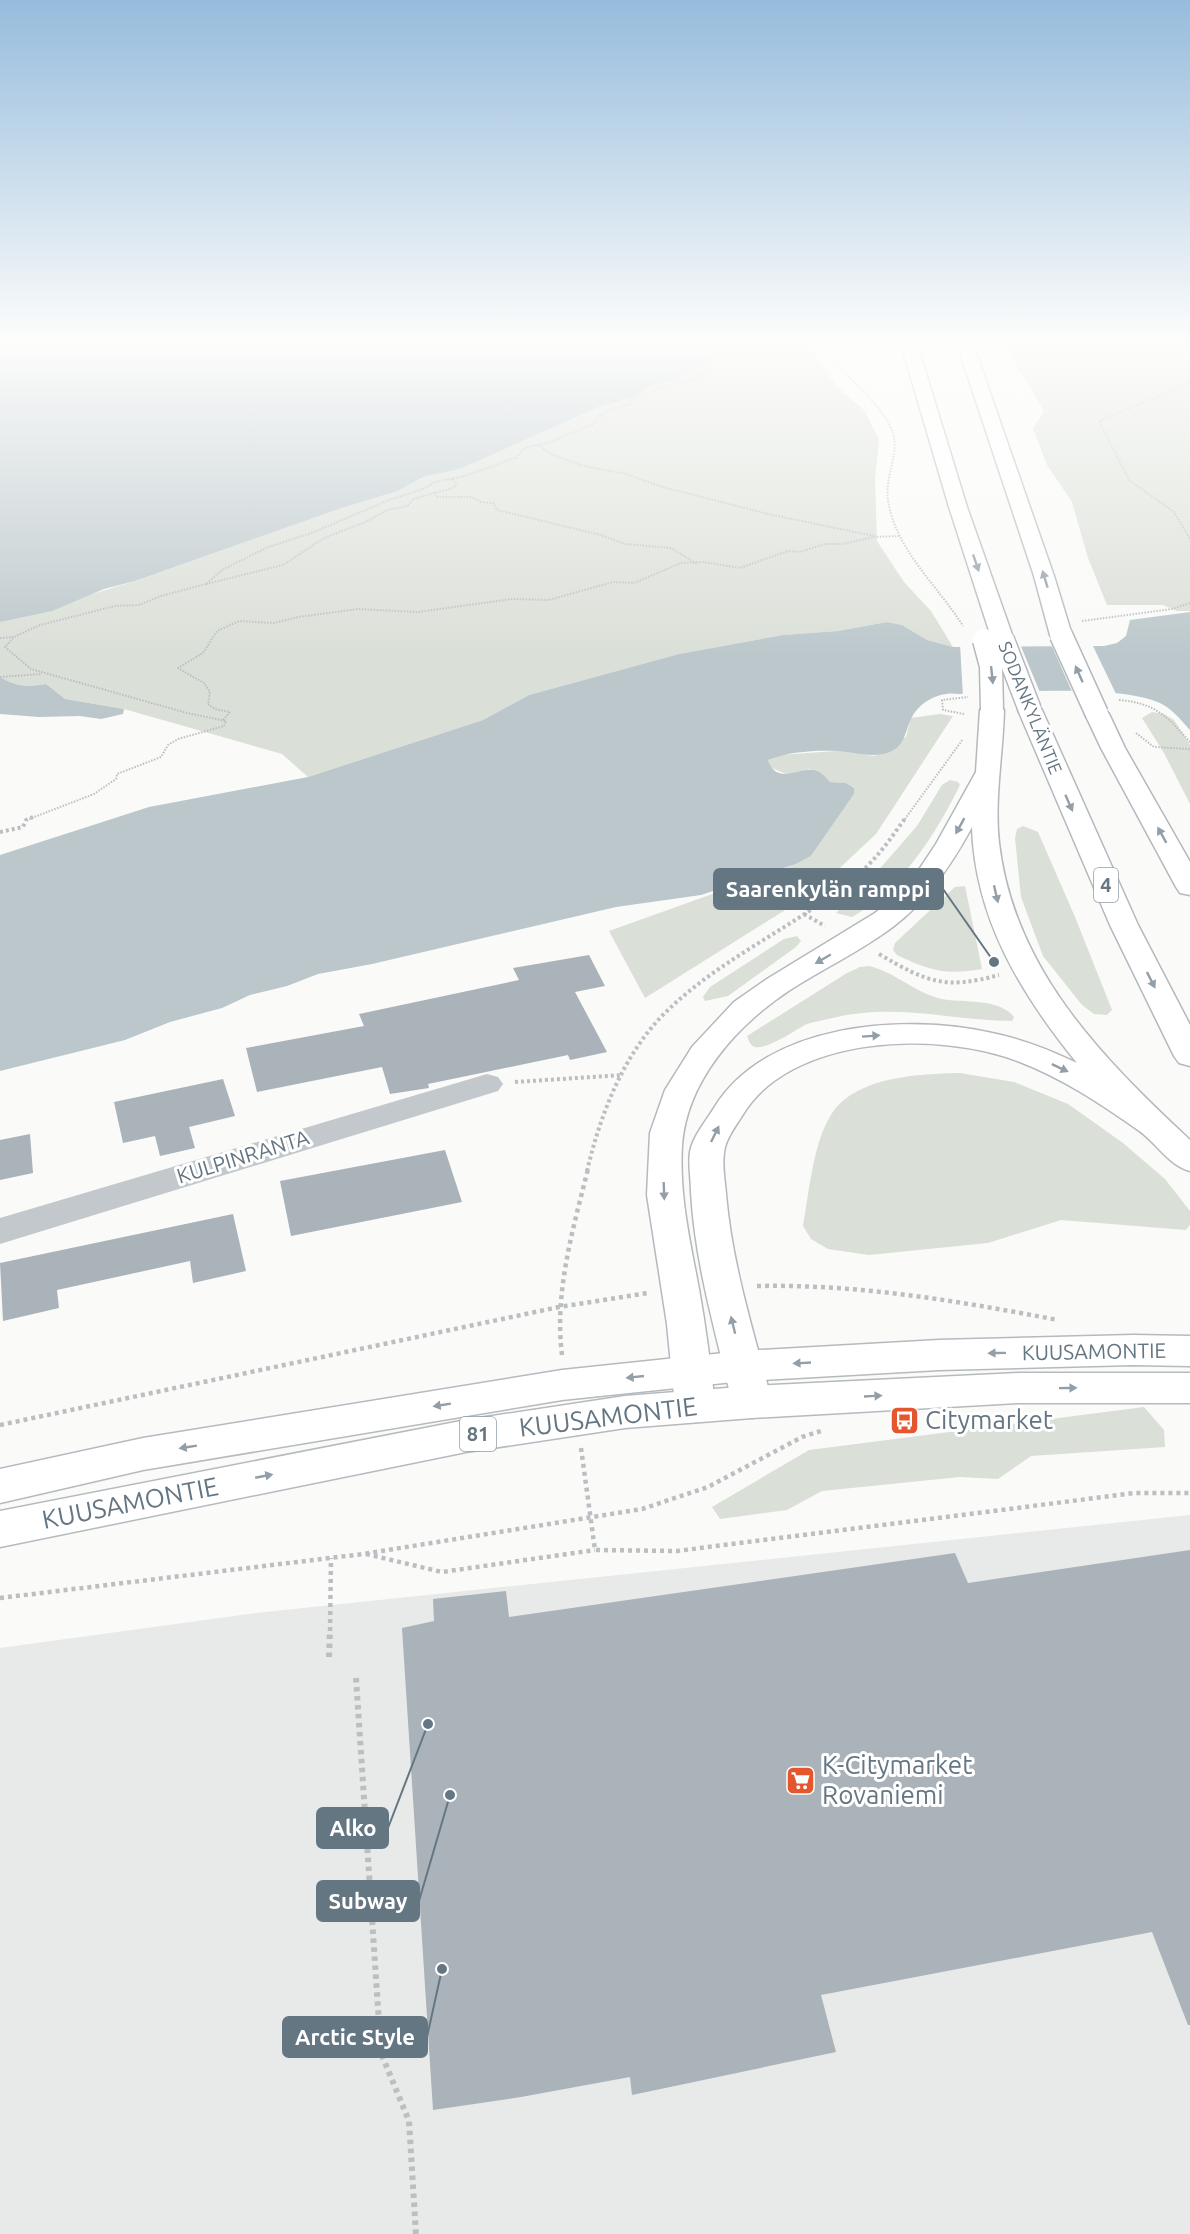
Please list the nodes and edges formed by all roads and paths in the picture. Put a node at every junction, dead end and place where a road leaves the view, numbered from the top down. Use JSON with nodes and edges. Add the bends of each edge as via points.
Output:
{"nodes":[{"id":1,"x":525,"y":448,"type":"edge"},
{"id":2,"x":540,"y":448,"type":"edge"},
{"id":3,"x":895,"y":448,"type":"edge"},
{"id":4,"x":940,"y":448,"type":"edge"},
{"id":5,"x":1001,"y":448,"type":"edge"},
{"id":6,"x":1112,"y":448,"type":"edge"},
{"id":7,"x":452,"y":478,"type":"junction"},
{"id":8,"x":434,"y":492,"type":"junction"},
{"id":9,"x":900,"y":536,"type":"junction"},
{"id":10,"x":874,"y":537,"type":"junction"},
{"id":11,"x":1190,"y":539,"type":"edge"},
{"id":12,"x":697,"y":564,"type":"junction"},
{"id":13,"x":206,"y":584,"type":"junction"},
{"id":14,"x":1190,"y":603,"type":"edge"},
{"id":15,"x":1086,"y":619,"type":"dead end"},
{"id":16,"x":987,"y":632,"type":"junction"},
{"id":17,"x":14,"y":637,"type":"junction"},
{"id":18,"x":0,"y":638,"type":"edge"},
{"id":19,"x":43,"y":674,"type":"junction"},
{"id":20,"x":0,"y":677,"type":"edge"},
{"id":21,"x":942,"y":700,"type":"dead end"},
{"id":22,"x":982,"y":713,"type":"junction"},
{"id":23,"x":223,"y":720,"type":"junction"},
{"id":24,"x":1133,"y":729,"type":"dead end"},
{"id":25,"x":1190,"y":749,"type":"edge"},
{"id":26,"x":987,"y":774,"type":"junction"},
{"id":27,"x":0,"y":832,"type":"edge"},
{"id":28,"x":1190,"y":886,"type":"edge"},
{"id":29,"x":804,"y":914,"type":"dead end"},
{"id":30,"x":828,"y":928,"type":"dead end"},
{"id":31,"x":876,"y":953,"type":"dead end"},
{"id":32,"x":999,"y":975,"type":"dead end"},
{"id":33,"x":1190,"y":1056,"type":"edge"},
{"id":34,"x":623,"y":1075,"type":"dead end"},
{"id":35,"x":487,"y":1084,"type":"joint"},
{"id":36,"x":1149,"y":1122,"type":"junction"},
{"id":37,"x":1190,"y":1160,"type":"edge"},
{"id":38,"x":0,"y":1231,"type":"edge"},
{"id":39,"x":750,"y":1287,"type":"dead end"},
{"id":40,"x":652,"y":1293,"type":"dead end"},
{"id":41,"x":1069,"y":1322,"type":"dead end"},
{"id":42,"x":1187,"y":1363,"type":"edge"},
{"id":43,"x":747,"y":1384,"type":"junction"},
{"id":44,"x":694,"y":1389,"type":"junction"},
{"id":45,"x":0,"y":1425,"type":"edge"},
{"id":46,"x":835,"y":1427,"type":"dead end"},
{"id":47,"x":579,"y":1439,"type":"dead end"},
{"id":48,"x":0,"y":1486,"type":"edge"},
{"id":49,"x":1190,"y":1493,"type":"edge"},
{"id":50,"x":590,"y":1518,"type":"junction"},
{"id":51,"x":0,"y":1528,"type":"edge"},
{"id":52,"x":595,"y":1550,"type":"junction"},
{"id":53,"x":363,"y":1554,"type":"junction"},
{"id":54,"x":331,"y":1558,"type":"junction"},
{"id":55,"x":0,"y":1598,"type":"edge"},
{"id":56,"x":329,"y":1658,"type":"dead end"},
{"id":57,"x":356,"y":1678,"type":"dead end"},
{"id":58,"x":416,"y":2234,"type":"edge"}],
"edges":[{"from":1,"to":7,"type":"path","via":[[517,457]]},
{"from":2,"to":10,"type":"path","via":[[583,466]]},
{"from":3,"to":9,"type":"path","via":[[887,499]]},
{"from":4,"to":16,"type":"main road","name":"SODANKYLÄNTIE","number":"4","one_way":true},
{"from":28,"to":5,"type":"main road","one_way":true,"bridge":true,"via":[[1113,748],[1061,635]]},
{"from":6,"to":11,"type":"path","via":[[1129,480],[1174,512]]},
{"from":7,"to":8,"type":"path","via":[[456,485],[453,488]]},
{"from":7,"to":13,"type":"path","via":[[266,548],[222,570]]},
{"from":8,"to":12,"type":"path","via":[[436,497],[471,497],[493,503],[497,510],[615,543],[667,547]]},
{"from":8,"to":13,"type":"path","via":[[324,538],[283,565]]},
{"from":9,"to":10,"type":"path"},
{"from":9,"to":16,"type":"path","via":[[948,602]]},
{"from":10,"to":12,"type":"path","via":[[788,551],[740,568]]},
{"from":12,"to":23,"type":"path","via":[[681,563],[634,583],[613,582],[549,600],[512,599],[418,612],[358,609],[288,621],[239,621],[217,631],[203,653],[178,668],[204,683],[210,692],[208,704],[230,712]]},
{"from":13,"to":17,"type":"path","via":[[139,605],[115,606],[40,625]]},
{"from":14,"to":15,"type":"path","via":[[1172,609]]},
{"from":16,"to":22,"type":"main road","one_way":true,"bridge":true,"via":[[991,666]]},
{"from":16,"to":33,"type":"main road","name":"SODANKYLÄNTIE","number":"4","one_way":true,"bridge":true,"via":[[1030,710],[1124,926]]},
{"from":17,"to":18,"type":"path"},
{"from":17,"to":19,"type":"path","via":[[5,647]]},
{"from":19,"to":20,"type":"path"},
{"from":19,"to":23,"type":"path"},
{"from":21,"to":22,"type":"path","via":[[943,710]]},
{"from":22,"to":26,"type":"main road","via":[[992,734]]},
{"from":23,"to":27,"type":"path","via":[[224,726],[178,739],[160,757],[117,774],[116,779],[94,794],[26,820],[22,827]]},
{"from":24,"to":25,"type":"path","via":[[1147,745]]},
{"from":26,"to":36,"type":"main road","one_way":true,"via":[[986,842],[996,898],[1015,952],[1051,1012]]},
{"from":26,"to":44,"type":"main road","one_way":true,"via":[[926,881],[868,932],[761,996],[728,1024],[695,1068],[674,1107],[664,1171],[665,1209]]},
{"from":29,"to":30,"type":"path"},
{"from":31,"to":32,"type":"path","via":[[922,978],[948,985]]},
{"from":34,"to":35,"type":"path"},
{"from":35,"to":38,"type":"street","name":"KULPINRANTA"},
{"from":36,"to":37,"type":"main road"},
{"from":43,"to":36,"type":"main road","one_way":true,"via":[[718,1263],[708,1196],[707,1149],[728,1106],[752,1080],[811,1047],[850,1038],[937,1035],[1013,1048],[1070,1072]]},
{"from":39,"to":41,"type":"path","via":[[800,1284],[857,1288]]},
{"from":40,"to":45,"type":"path","via":[[560,1307]]},
{"from":42,"to":43,"type":"main road","name":"KUUSAMONTIE","number":"81","via":[[1019,1388]]},
{"from":43,"to":44,"type":"main road","name":"KUUSAMONTIE","number":"81"},
{"from":44,"to":48,"type":"main road","name":"KUUSAMONTIE","number":"81","one_way":true,"via":[[562,1385],[143,1454]]},
{"from":51,"to":44,"type":"main road","name":"KUUSAMONTIE","number":"81","one_way":true,"via":[[466,1436],[625,1412]]},
{"from":46,"to":50,"type":"path","via":[[802,1437],[680,1498]]},
{"from":47,"to":50,"type":"path"},
{"from":49,"to":52,"type":"path","via":[[1135,1493],[677,1551]]},
{"from":50,"to":52,"type":"path"},
{"from":50,"to":53,"type":"path"},
{"from":52,"to":53,"type":"path","via":[[441,1572]]},
{"from":53,"to":54,"type":"path"},
{"from":54,"to":55,"type":"path"},
{"from":54,"to":56,"type":"path"},
{"from":57,"to":58,"type":"path","via":[[381,2053],[410,2121]]}]}
